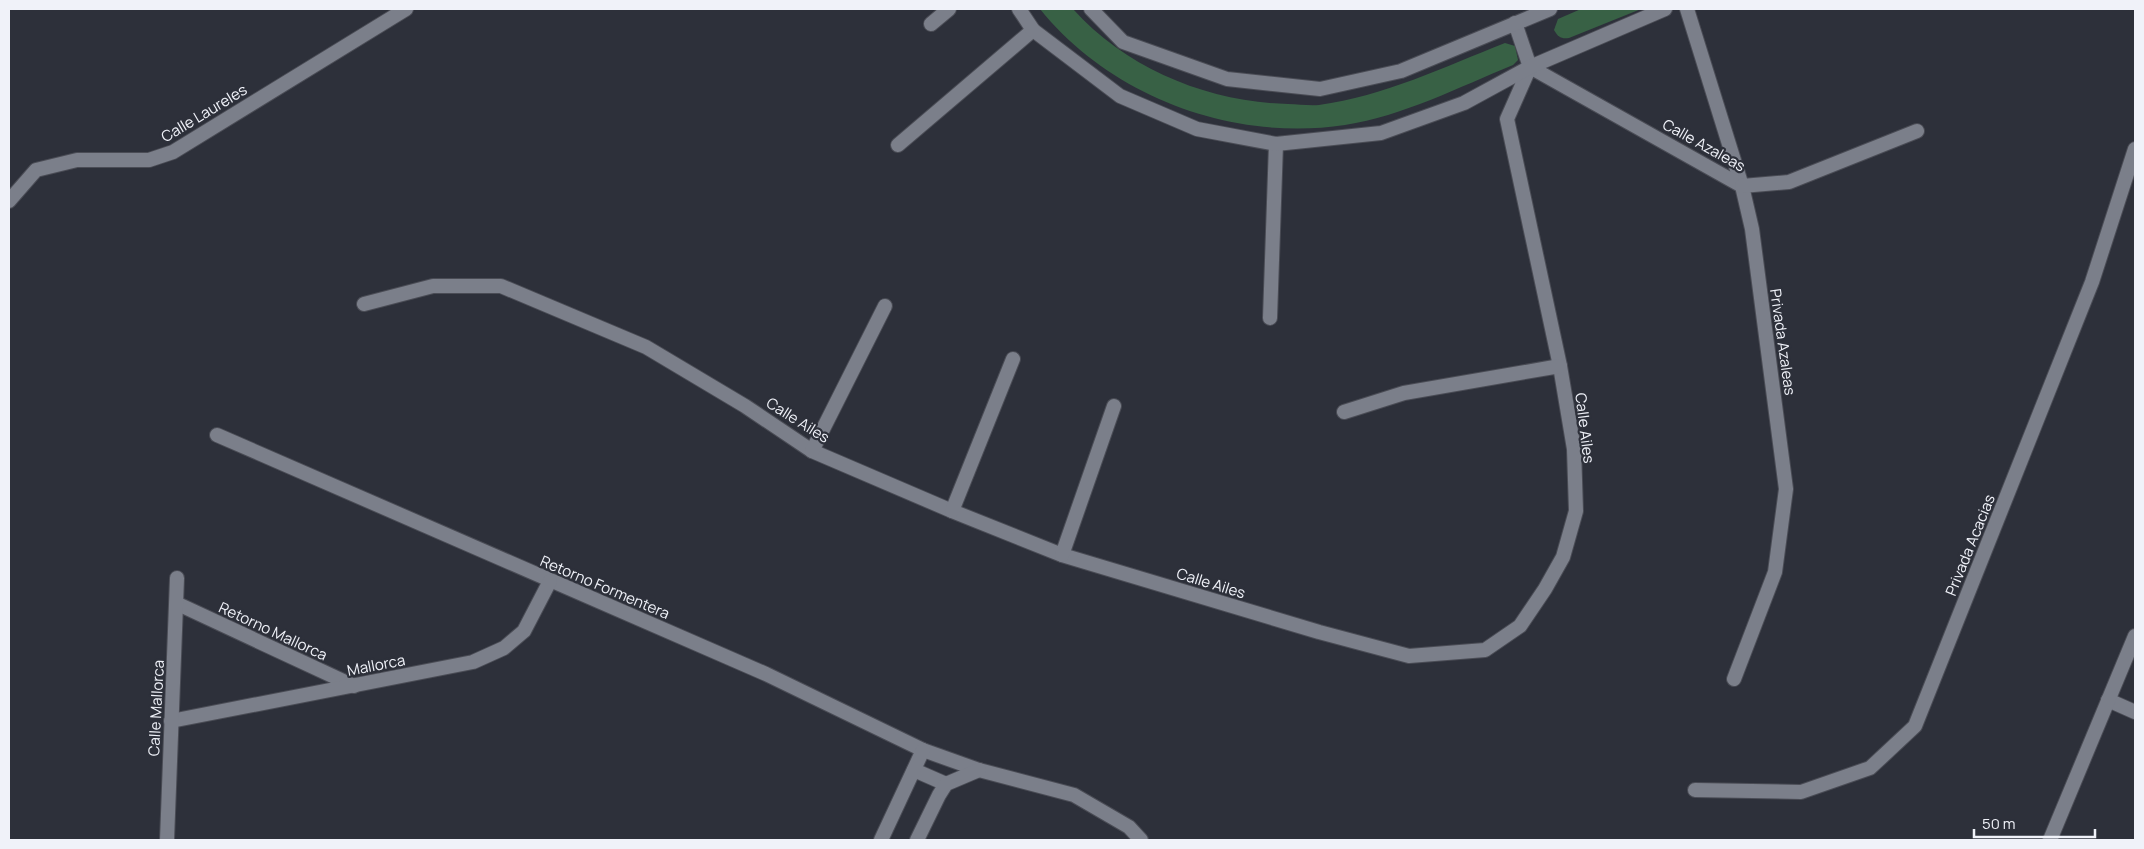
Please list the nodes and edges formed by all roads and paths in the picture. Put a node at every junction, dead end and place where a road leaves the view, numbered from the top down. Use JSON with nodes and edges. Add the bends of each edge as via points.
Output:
{"nodes":[{"id":1,"x":406,"y":9,"type":"edge"},
{"id":2,"x":949,"y":9,"type":"edge"},
{"id":3,"x":1018,"y":9,"type":"edge"},
{"id":4,"x":1091,"y":9,"type":"edge"},
{"id":5,"x":1550,"y":9,"type":"edge"},
{"id":6,"x":1665,"y":9,"type":"edge"},
{"id":7,"x":1687,"y":9,"type":"edge"},
{"id":8,"x":1515,"y":23,"type":"junction"},
{"id":9,"x":931,"y":24,"type":"dead end"},
{"id":10,"x":1033,"y":30,"type":"junction"},
{"id":11,"x":1530,"y":67,"type":"junction"},
{"id":12,"x":1917,"y":131,"type":"dead end"},
{"id":13,"x":1276,"y":144,"type":"junction"},
{"id":14,"x":898,"y":145,"type":"dead end"},
{"id":15,"x":2135,"y":148,"type":"edge"},
{"id":16,"x":1742,"y":186,"type":"junction"},
{"id":17,"x":9,"y":201,"type":"edge"},
{"id":18,"x":364,"y":304,"type":"dead end"},
{"id":19,"x":885,"y":306,"type":"dead end"},
{"id":20,"x":1270,"y":318,"type":"dead end"},
{"id":21,"x":1013,"y":358,"type":"dead end"},
{"id":22,"x":1560,"y":366,"type":"junction"},
{"id":23,"x":1114,"y":406,"type":"dead end"},
{"id":24,"x":1344,"y":412,"type":"dead end"},
{"id":25,"x":218,"y":435,"type":"dead end"},
{"id":26,"x":812,"y":451,"type":"junction"},
{"id":27,"x":952,"y":511,"type":"junction"},
{"id":28,"x":1062,"y":555,"type":"junction"},
{"id":29,"x":177,"y":578,"type":"dead end"},
{"id":30,"x":550,"y":581,"type":"junction"},
{"id":31,"x":178,"y":604,"type":"junction"},
{"id":32,"x":2135,"y":636,"type":"edge"},
{"id":33,"x":1734,"y":679,"type":"dead end"},
{"id":34,"x":354,"y":686,"type":"junction"},
{"id":35,"x":2108,"y":700,"type":"junction"},
{"id":36,"x":2135,"y":712,"type":"edge"},
{"id":37,"x":171,"y":721,"type":"junction"},
{"id":38,"x":924,"y":750,"type":"junction"},
{"id":39,"x":914,"y":770,"type":"junction"},
{"id":40,"x":979,"y":770,"type":"junction"},
{"id":41,"x":946,"y":784,"type":"junction"},
{"id":42,"x":1695,"y":790,"type":"dead end"},
{"id":43,"x":166,"y":840,"type":"edge"},
{"id":44,"x":881,"y":840,"type":"edge"},
{"id":45,"x":918,"y":840,"type":"edge"},
{"id":46,"x":1141,"y":840,"type":"edge"},
{"id":47,"x":2050,"y":840,"type":"edge"}],
"edges":[{"from":1,"to":17,"type":"street","name":"Calle Laureles","via":[[173,152],[149,160],[77,160],[36,170]]},
{"from":2,"to":9,"type":"street"},
{"from":3,"to":10,"type":"street"},
{"from":4,"to":8,"type":"street","via":[[1123,42],[1227,79],[1320,89],[1402,71]]},
{"from":5,"to":8,"type":"street"},
{"from":6,"to":11,"type":"street"},
{"from":7,"to":16,"type":"street","name":"Calle Azaleas"},
{"from":8,"to":11,"type":"street"},
{"from":10,"to":13,"type":"street","via":[[1120,96],[1197,129]]},
{"from":10,"to":14,"type":"street"},
{"from":11,"to":13,"type":"street","via":[[1464,104],[1381,133]]},
{"from":11,"to":16,"type":"street","name":"Calle Azaleas"},
{"from":11,"to":22,"type":"street","name":"Calle Ailes","via":[[1507,120]]},
{"from":12,"to":16,"type":"street","via":[[1789,182]]},
{"from":13,"to":20,"type":"street"},
{"from":15,"to":42,"type":"street","name":"Privada Acacias","via":[[2092,282],[1915,726],[1870,768],[1801,792]]},
{"from":16,"to":33,"type":"street","name":"Privada Azaleas","via":[[1752,229],[1786,488],[1775,572]]},
{"from":18,"to":26,"type":"street","name":"Calle Ailes","via":[[433,286],[500,286],[646,347],[745,406]]},
{"from":19,"to":26,"type":"street"},
{"from":21,"to":27,"type":"street"},
{"from":22,"to":24,"type":"street","via":[[1404,393]]},
{"from":22,"to":28,"type":"street","name":"Calle Ailes","via":[[1574,449],[1576,511],[1563,557],[1545,589],[1520,626],[1485,650],[1409,656]]},
{"from":23,"to":28,"type":"street"},
{"from":25,"to":30,"type":"street","name":"Retorno Formentera"},
{"from":26,"to":27,"type":"street","name":"Calle Ailes"},
{"from":27,"to":28,"type":"street","name":"Calle Ailes"},
{"from":29,"to":31,"type":"street","name":"Calle Mallorca"},
{"from":30,"to":34,"type":"street","name":"Mallorca","via":[[524,631],[504,648],[473,662]]},
{"from":30,"to":38,"type":"street","name":"Retorno Formentera","via":[[766,674]]},
{"from":31,"to":34,"type":"street","name":"Retorno Mallorca"},
{"from":31,"to":37,"type":"street","name":"Calle Mallorca"},
{"from":32,"to":35,"type":"street"},
{"from":34,"to":37,"type":"street","name":"Mallorca"},
{"from":35,"to":36,"type":"street"},
{"from":35,"to":47,"type":"street"},
{"from":37,"to":43,"type":"street","name":"Calle Mallorca"},
{"from":38,"to":39,"type":"street"},
{"from":38,"to":40,"type":"street","name":"Retorno Formentera"},
{"from":39,"to":41,"type":"street"},
{"from":39,"to":44,"type":"street"},
{"from":40,"to":41,"type":"street"},
{"from":40,"to":46,"type":"street","name":"Retorno Formentera","via":[[1074,795],[1130,827]]},
{"from":41,"to":45,"type":"street","via":[[938,794]]}]}
